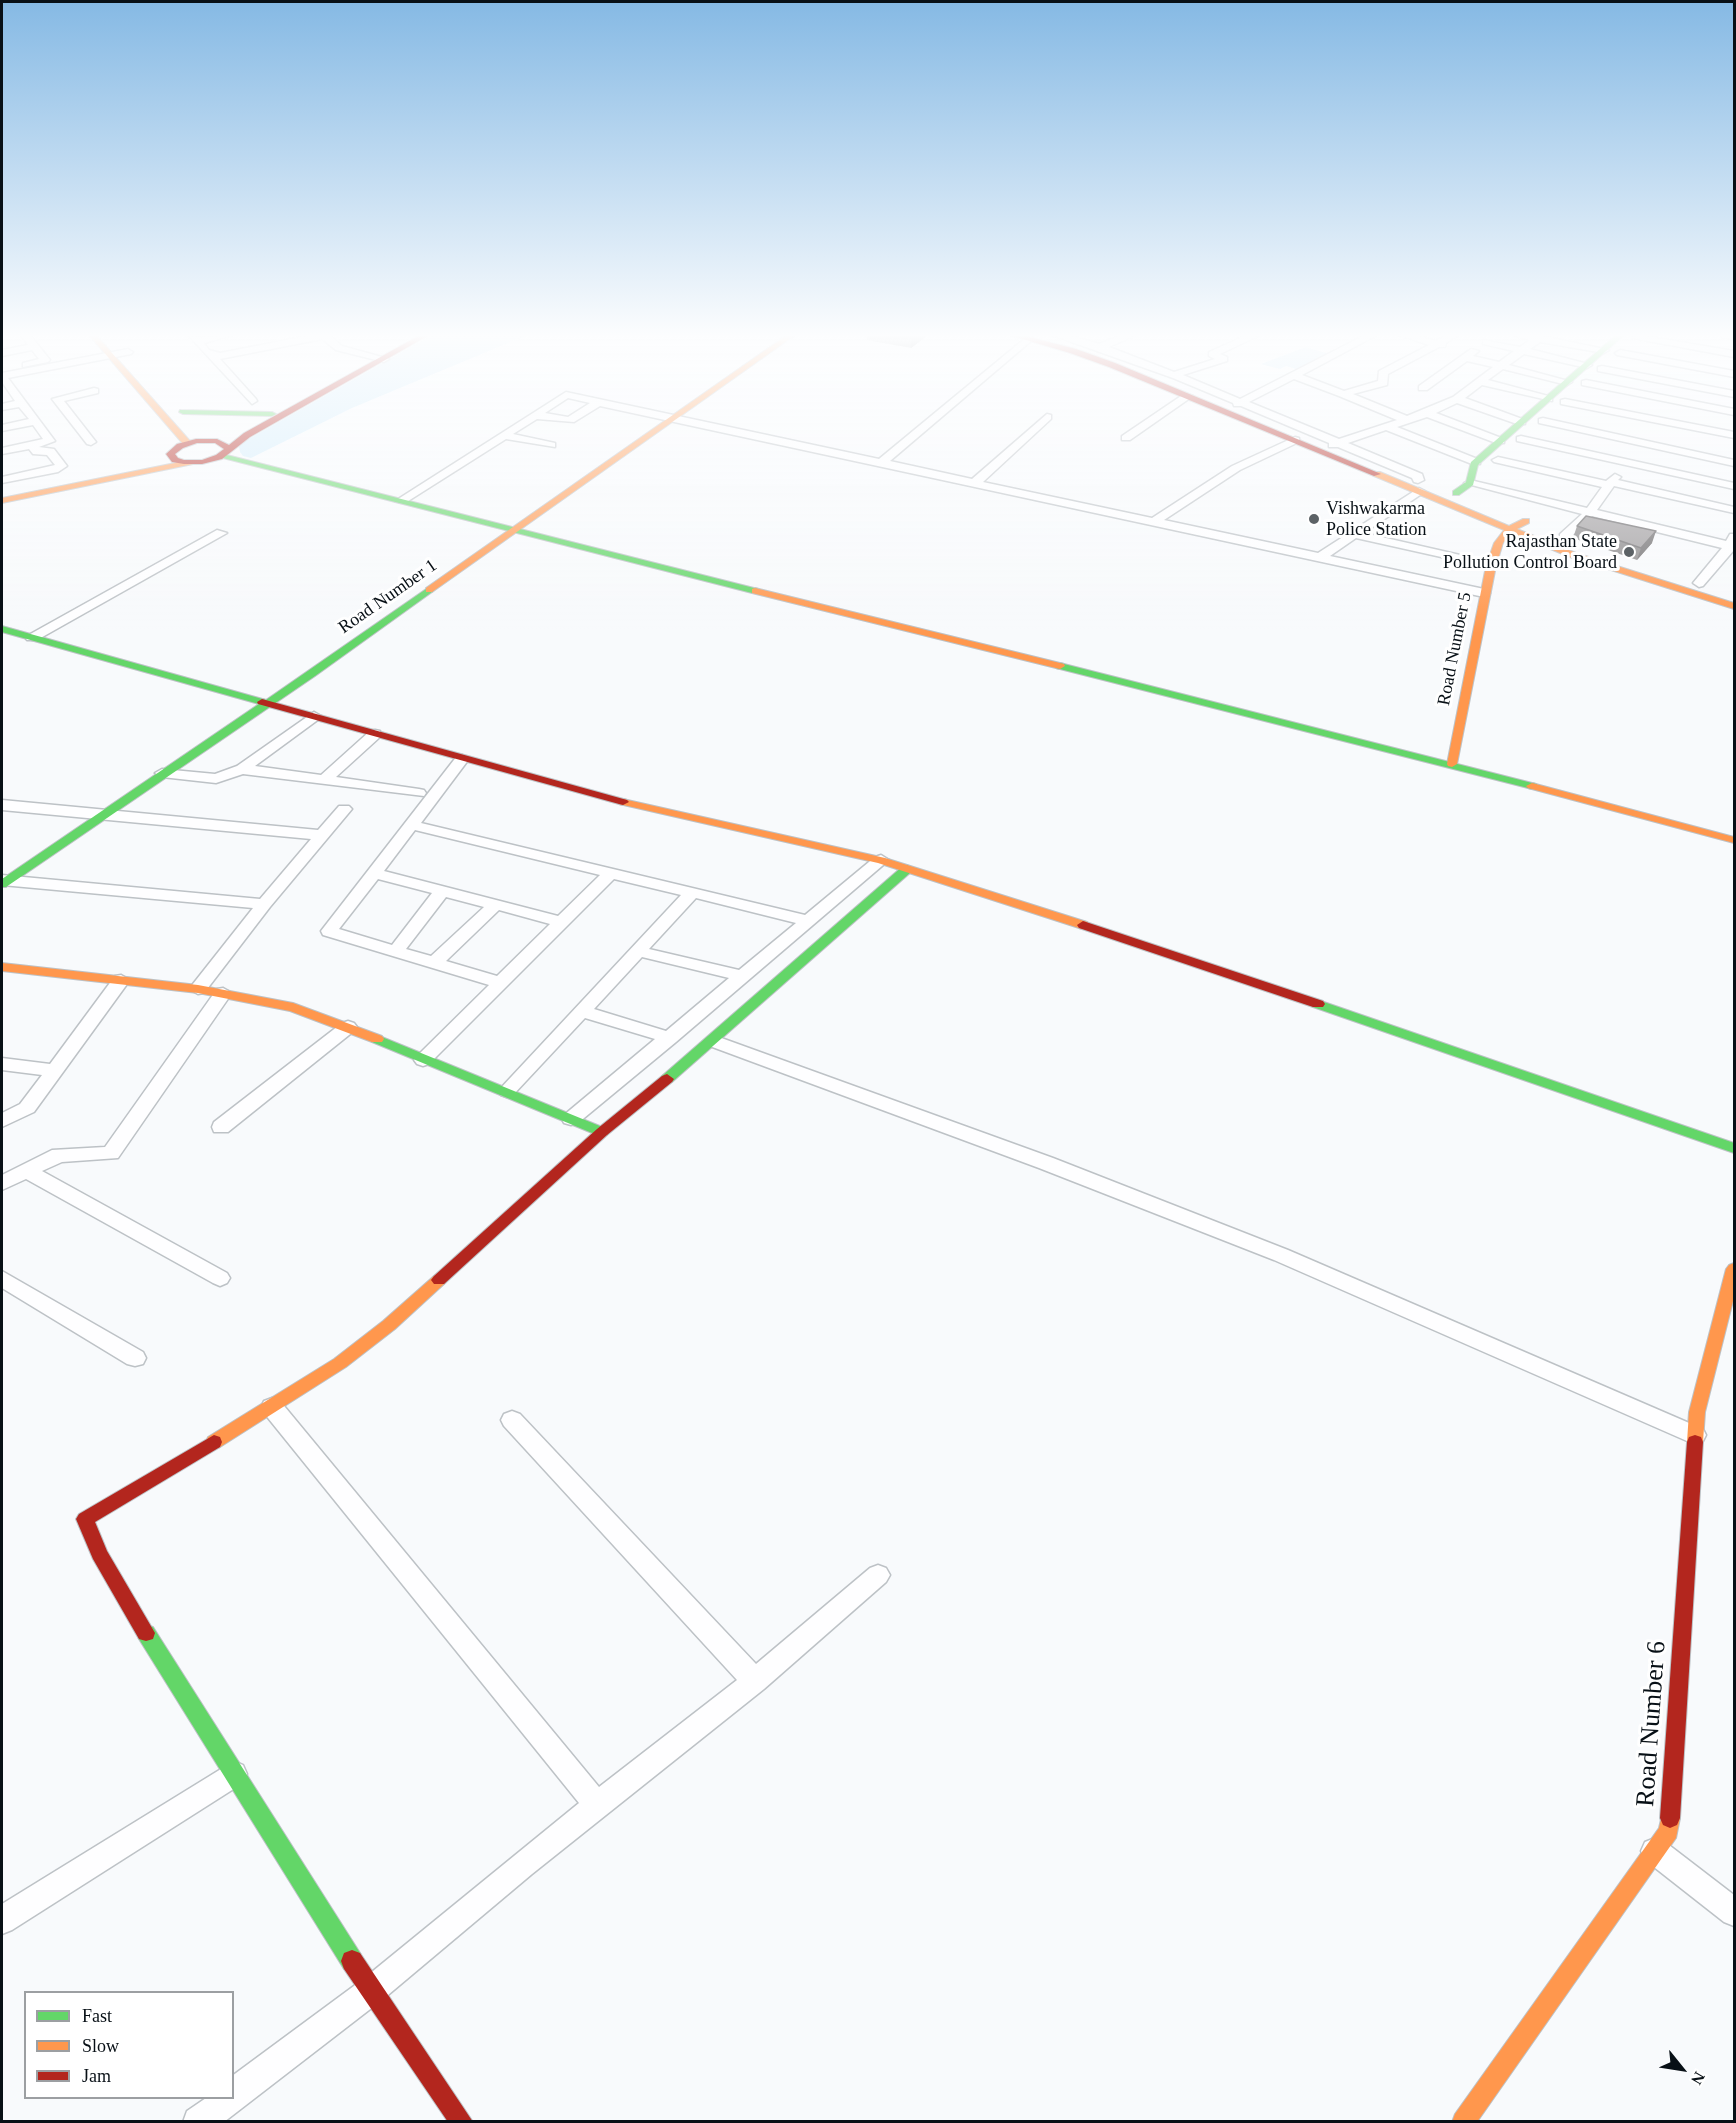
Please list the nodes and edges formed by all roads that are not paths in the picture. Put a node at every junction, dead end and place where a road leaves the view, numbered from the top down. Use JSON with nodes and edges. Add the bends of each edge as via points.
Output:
{"nodes":[{"id":1,"x":44,"y":434,"type":"edge"},
{"id":2,"x":57,"y":434,"type":"edge"},
{"id":3,"x":78,"y":434,"type":"edge"},
{"id":4,"x":179,"y":434,"type":"edge"},
{"id":5,"x":206,"y":434,"type":"edge"},
{"id":6,"x":238,"y":434,"type":"edge"},
{"id":7,"x":240,"y":434,"type":"edge"},
{"id":8,"x":648,"y":434,"type":"edge"},
{"id":9,"x":746,"y":434,"type":"edge"},
{"id":10,"x":915,"y":434,"type":"edge"},
{"id":11,"x":1028,"y":434,"type":"edge"},
{"id":12,"x":1132,"y":434,"type":"edge"},
{"id":13,"x":1281,"y":434,"type":"edge"},
{"id":14,"x":1311,"y":434,"type":"edge"},
{"id":15,"x":1364,"y":434,"type":"edge"},
{"id":16,"x":1400,"y":434,"type":"edge"},
{"id":17,"x":1489,"y":434,"type":"edge"},
{"id":18,"x":1509,"y":434,"type":"edge"},
{"id":19,"x":1528,"y":434,"type":"edge"},
{"id":20,"x":1602,"y":434,"type":"edge"},
{"id":21,"x":1696,"y":434,"type":"edge"},
{"id":22,"x":504,"y":435,"type":"joint"},
{"id":23,"x":47,"y":438,"type":"junction"},
{"id":24,"x":1126,"y":438,"type":"dead end"},
{"id":25,"x":1503,"y":439,"type":"junction"},
{"id":26,"x":1295,"y":440,"type":"junction"},
{"id":27,"x":1521,"y":440,"type":"junction"},
{"id":28,"x":91,"y":442,"type":"dead end"},
{"id":29,"x":187,"y":443,"type":"junction"},
{"id":30,"x":551,"y":445,"type":"dead end"},
{"id":31,"x":1336,"y":445,"type":"junction"},
{"id":32,"x":218,"y":446,"type":"junction"},
{"id":33,"x":35,"y":448,"type":"junction"},
{"id":34,"x":2,"y":451,"type":"edge"},
{"id":35,"x":172,"y":452,"type":"junction"},
{"id":36,"x":1683,"y":452,"type":"junction"},
{"id":37,"x":2,"y":459,"type":"edge"},
{"id":38,"x":1498,"y":460,"type":"junction"},
{"id":39,"x":1626,"y":461,"type":"junction"},
{"id":40,"x":190,"y":462,"type":"junction"},
{"id":41,"x":881,"y":463,"type":"junction"},
{"id":42,"x":1734,"y":463,"type":"edge"},
{"id":43,"x":70,"y":467,"type":"dead end"},
{"id":44,"x":1670,"y":470,"type":"junction"},
{"id":45,"x":1473,"y":473,"type":"junction"},
{"id":46,"x":2,"y":480,"type":"edge"},
{"id":47,"x":976,"y":482,"type":"junction"},
{"id":48,"x":1610,"y":483,"type":"junction"},
{"id":49,"x":1418,"y":485,"type":"junction"},
{"id":50,"x":1734,"y":486,"type":"edge"},
{"id":51,"x":1456,"y":493,"type":"junction"},
{"id":52,"x":2,"y":495,"type":"edge"},
{"id":53,"x":2,"y":501,"type":"edge"},
{"id":54,"x":400,"y":501,"type":"junction"},
{"id":55,"x":1734,"y":510,"type":"edge"},
{"id":56,"x":1586,"y":516,"type":"junction"},
{"id":57,"x":1155,"y":521,"type":"junction"},
{"id":58,"x":1526,"y":521,"type":"junction"},
{"id":59,"x":1509,"y":529,"type":"junction"},
{"id":60,"x":514,"y":530,"type":"junction"},
{"id":61,"x":221,"y":533,"type":"dead end"},
{"id":62,"x":1353,"y":534,"type":"junction"},
{"id":63,"x":1564,"y":537,"type":"junction"},
{"id":64,"x":1731,"y":549,"type":"edge"},
{"id":65,"x":1319,"y":558,"type":"junction"},
{"id":66,"x":1491,"y":566,"type":"junction"},
{"id":67,"x":1699,"y":583,"type":"junction"},
{"id":68,"x":1484,"y":593,"type":"junction"},
{"id":69,"x":1734,"y":593,"type":"edge"},
{"id":70,"x":1734,"y":606,"type":"edge"},
{"id":71,"x":2,"y":629,"type":"edge"},
{"id":72,"x":32,"y":637,"type":"junction"},
{"id":73,"x":267,"y":702,"type":"junction"},
{"id":74,"x":314,"y":716,"type":"junction"},
{"id":75,"x":375,"y":734,"type":"junction"},
{"id":76,"x":462,"y":759,"type":"junction"},
{"id":77,"x":1452,"y":764,"type":"junction"},
{"id":78,"x":242,"y":769,"type":"junction"},
{"id":79,"x":162,"y":773,"type":"junction"},
{"id":80,"x":324,"y":780,"type":"junction"},
{"id":81,"x":419,"y":793,"type":"dead end"},
{"id":82,"x":2,"y":805,"type":"edge"},
{"id":83,"x":345,"y":809,"type":"dead end"},
{"id":84,"x":103,"y":813,"type":"junction"},
{"id":85,"x":411,"y":825,"type":"junction"},
{"id":86,"x":322,"y":835,"type":"junction"},
{"id":87,"x":1734,"y":840,"type":"edge"},
{"id":88,"x":881,"y":860,"type":"junction"},
{"id":89,"x":907,"y":869,"type":"junction"},
{"id":90,"x":374,"y":873,"type":"junction"},
{"id":91,"x":611,"y":873,"type":"junction"},
{"id":92,"x":4,"y":881,"type":"edge"},
{"id":93,"x":442,"y":891,"type":"junction"},
{"id":94,"x":692,"y":893,"type":"junction"},
{"id":95,"x":264,"y":904,"type":"junction"},
{"id":96,"x":495,"y":905,"type":"junction"},
{"id":97,"x":809,"y":921,"type":"junction"},
{"id":98,"x":562,"y":922,"type":"junction"},
{"id":99,"x":396,"y":951,"type":"junction"},
{"id":100,"x":638,"y":951,"type":"junction"},
{"id":101,"x":434,"y":963,"type":"junction"},
{"id":102,"x":2,"y":967,"type":"edge"},
{"id":103,"x":743,"y":976,"type":"junction"},
{"id":104,"x":121,"y":980,"type":"junction"},
{"id":105,"x":501,"y":983,"type":"junction"},
{"id":106,"x":198,"y":989,"type":"junction"},
{"id":107,"x":223,"y":993,"type":"junction"},
{"id":108,"x":582,"y":1011,"type":"junction"},
{"id":109,"x":348,"y":1027,"type":"junction"},
{"id":110,"x":670,"y":1038,"type":"junction"},
{"id":111,"x":713,"y":1041,"type":"junction"},
{"id":112,"x":423,"y":1060,"type":"junction"},
{"id":113,"x":2,"y":1064,"type":"edge"},
{"id":114,"x":55,"y":1071,"type":"junction"},
{"id":115,"x":507,"y":1091,"type":"junction"},
{"id":116,"x":571,"y":1119,"type":"junction"},
{"id":117,"x":2,"y":1121,"type":"edge"},
{"id":118,"x":221,"y":1127,"type":"dead end"},
{"id":119,"x":602,"y":1132,"type":"junction"},
{"id":120,"x":1734,"y":1148,"type":"edge"},
{"id":121,"x":26,"y":1171,"type":"junction"},
{"id":122,"x":2,"y":1183,"type":"edge"},
{"id":123,"x":1734,"y":1269,"type":"edge"},
{"id":124,"x":220,"y":1278,"type":"dead end"},
{"id":125,"x":2,"y":1279,"type":"edge"},
{"id":126,"x":135,"y":1358,"type":"dead end"},
{"id":127,"x":272,"y":1407,"type":"junction"},
{"id":128,"x":512,"y":1420,"type":"dead end"},
{"id":129,"x":1695,"y":1436,"type":"junction"},
{"id":130,"x":878,"y":1575,"type":"dead end"},
{"id":131,"x":755,"y":1681,"type":"junction"},
{"id":132,"x":234,"y":1774,"type":"junction"},
{"id":133,"x":597,"y":1805,"type":"junction"},
{"id":134,"x":1655,"y":1851,"type":"junction"},
{"id":135,"x":1734,"y":1912,"type":"edge"},
{"id":136,"x":2,"y":1920,"type":"edge"},
{"id":137,"x":372,"y":1990,"type":"junction"},
{"id":138,"x":234,"y":2094,"type":"edge"},
{"id":139,"x":227,"y":2099,"type":"edge"},
{"id":140,"x":198,"y":2121,"type":"edge"},
{"id":141,"x":462,"y":2121,"type":"edge"},
{"id":142,"x":1463,"y":2121,"type":"edge"}],
"edges":[{"from":1,"to":23,"type":"street"},
{"from":2,"to":23,"type":"street"},
{"from":3,"to":28,"type":"street"},
{"from":4,"to":29,"type":"street"},
{"from":5,"to":32,"type":"street"},
{"from":6,"to":32,"type":"street"},
{"from":7,"to":32,"type":"street"},
{"from":8,"to":60,"type":"street","name":"Road Number 1"},
{"from":9,"to":41,"type":"street"},
{"from":10,"to":41,"type":"street"},
{"from":11,"to":47,"type":"street"},
{"from":12,"to":24,"type":"street"},
{"from":13,"to":26,"type":"street"},
{"from":14,"to":31,"type":"street"},
{"from":15,"to":31,"type":"street"},
{"from":16,"to":45,"type":"street"},
{"from":17,"to":25,"type":"street"},
{"from":18,"to":25,"type":"street"},
{"from":19,"to":27,"type":"street"},
{"from":20,"to":36,"type":"street"},
{"from":21,"to":36,"type":"street"},
{"from":22,"to":30,"type":"street"},
{"from":22,"to":54,"type":"street"},
{"from":23,"to":33,"type":"street"},
{"from":23,"to":43,"type":"street"},
{"from":25,"to":27,"type":"street"},
{"from":25,"to":45,"type":"street"},
{"from":26,"to":49,"type":"street"},
{"from":26,"to":57,"type":"street","via":[[1236,468]]},
{"from":27,"to":38,"type":"street"},
{"from":27,"to":39,"type":"street"},
{"from":29,"to":32,"type":"street"},
{"from":29,"to":35,"type":"street"},
{"from":31,"to":49,"type":"street"},
{"from":32,"to":40,"type":"street","via":[[208,460]]},
{"from":32,"to":54,"type":"street"},
{"from":33,"to":34,"type":"street"},
{"from":33,"to":37,"type":"street"},
{"from":33,"to":46,"type":"street","via":[[50,451],[61,466]]},
{"from":35,"to":40,"type":"street","via":[[175,460]]},
{"from":35,"to":52,"type":"street","via":[[122,469]]},
{"from":36,"to":42,"type":"street"},
{"from":36,"to":44,"type":"street"},
{"from":38,"to":45,"type":"street"},
{"from":38,"to":48,"type":"street"},
{"from":39,"to":44,"type":"street"},
{"from":39,"to":48,"type":"street"},
{"from":40,"to":53,"type":"street"},
{"from":41,"to":47,"type":"street"},
{"from":44,"to":50,"type":"street"},
{"from":45,"to":51,"type":"street"},
{"from":45,"to":56,"type":"street"},
{"from":47,"to":57,"type":"street"},
{"from":48,"to":55,"type":"street"},
{"from":48,"to":56,"type":"street"},
{"from":49,"to":51,"type":"street"},
{"from":49,"to":59,"type":"street"},
{"from":49,"to":62,"type":"street"},
{"from":51,"to":58,"type":"street"},
{"from":54,"to":60,"type":"street"},
{"from":56,"to":63,"type":"street"},
{"from":56,"to":64,"type":"street"},
{"from":57,"to":65,"type":"street"},
{"from":58,"to":59,"type":"street"},
{"from":58,"to":63,"type":"street"},
{"from":59,"to":66,"type":"street","name":"Road Number 5"},
{"from":59,"to":70,"type":"street","via":[[1593,562]]},
{"from":60,"to":73,"type":"street","name":"Road Number 1"},
{"from":60,"to":77,"type":"street"},
{"from":61,"to":72,"type":"street"},
{"from":62,"to":65,"type":"street"},
{"from":62,"to":66,"type":"street"},
{"from":63,"to":67,"type":"street"},
{"from":64,"to":67,"type":"street"},
{"from":65,"to":68,"type":"street"},
{"from":66,"to":68,"type":"street","name":"Road Number 5"},
{"from":67,"to":69,"type":"street"},
{"from":68,"to":77,"type":"street","name":"Road Number 5"},
{"from":71,"to":72,"type":"street"},
{"from":72,"to":73,"type":"street"},
{"from":73,"to":74,"type":"street"},
{"from":73,"to":79,"type":"street","name":"Road Number 1"},
{"from":74,"to":75,"type":"street"},
{"from":74,"to":78,"type":"street"},
{"from":75,"to":76,"type":"street"},
{"from":75,"to":80,"type":"street"},
{"from":76,"to":85,"type":"street"},
{"from":76,"to":88,"type":"street","via":[[585,793]]},
{"from":77,"to":87,"type":"street"},
{"from":78,"to":79,"type":"street","via":[[216,779]]},
{"from":78,"to":80,"type":"street"},
{"from":79,"to":84,"type":"street","name":"Road Number 1"},
{"from":80,"to":81,"type":"street"},
{"from":82,"to":84,"type":"street"},
{"from":83,"to":86,"type":"street"},
{"from":84,"to":86,"type":"street"},
{"from":84,"to":92,"type":"street","name":"Road Number 1"},
{"from":85,"to":90,"type":"street"},
{"from":85,"to":91,"type":"street"},
{"from":86,"to":95,"type":"street"},
{"from":88,"to":89,"type":"street"},
{"from":88,"to":97,"type":"street"},
{"from":89,"to":111,"type":"street"},
{"from":89,"to":120,"type":"street","via":[[1217,969]]},
{"from":90,"to":93,"type":"street"},
{"from":90,"to":99,"type":"street","via":[[329,931]]},
{"from":91,"to":94,"type":"street"},
{"from":91,"to":98,"type":"street"},
{"from":92,"to":95,"type":"street"},
{"from":93,"to":96,"type":"street"},
{"from":93,"to":99,"type":"street"},
{"from":94,"to":97,"type":"street"},
{"from":94,"to":100,"type":"street"},
{"from":95,"to":106,"type":"street"},
{"from":96,"to":98,"type":"street"},
{"from":96,"to":101,"type":"street"},
{"from":97,"to":103,"type":"street"},
{"from":98,"to":105,"type":"street"},
{"from":99,"to":101,"type":"street"},
{"from":100,"to":103,"type":"street"},
{"from":100,"to":108,"type":"street"},
{"from":101,"to":105,"type":"street"},
{"from":102,"to":104,"type":"street"},
{"from":103,"to":110,"type":"street"},
{"from":104,"to":106,"type":"street"},
{"from":104,"to":114,"type":"street"},
{"from":105,"to":112,"type":"street"},
{"from":106,"to":107,"type":"street"},
{"from":107,"to":109,"type":"street","via":[[293,1007]]},
{"from":107,"to":121,"type":"street","via":[[111,1153],[59,1155]]},
{"from":108,"to":110,"type":"street"},
{"from":108,"to":115,"type":"street"},
{"from":109,"to":112,"type":"street"},
{"from":109,"to":118,"type":"street"},
{"from":110,"to":116,"type":"street"},
{"from":111,"to":119,"type":"street"},
{"from":111,"to":129,"type":"street","via":[[1281,1255]]},
{"from":112,"to":115,"type":"street"},
{"from":113,"to":114,"type":"street"},
{"from":114,"to":117,"type":"street","via":[[27,1108]]},
{"from":115,"to":116,"type":"street"},
{"from":116,"to":119,"type":"street"},
{"from":119,"to":127,"type":"street","via":[[389,1325]]},
{"from":121,"to":122,"type":"street"},
{"from":121,"to":124,"type":"street"},
{"from":123,"to":129,"type":"street","name":"Road Number 6","via":[[1697,1412]]},
{"from":125,"to":126,"type":"street"},
{"from":127,"to":132,"type":"street","via":[[85,1519],[99,1554]]},
{"from":127,"to":133,"type":"street"},
{"from":128,"to":131,"type":"street"},
{"from":129,"to":134,"type":"street","name":"Road Number 6","via":[[1669,1831]]},
{"from":130,"to":131,"type":"street"},
{"from":131,"to":133,"type":"street"},
{"from":132,"to":136,"type":"street"},
{"from":132,"to":137,"type":"street"},
{"from":133,"to":137,"type":"street"},
{"from":134,"to":135,"type":"street"},
{"from":134,"to":142,"type":"street","name":"Road Number 6"},
{"from":137,"to":138,"type":"street"},
{"from":137,"to":141,"type":"street"},
{"from":139,"to":140,"type":"street"}]}
